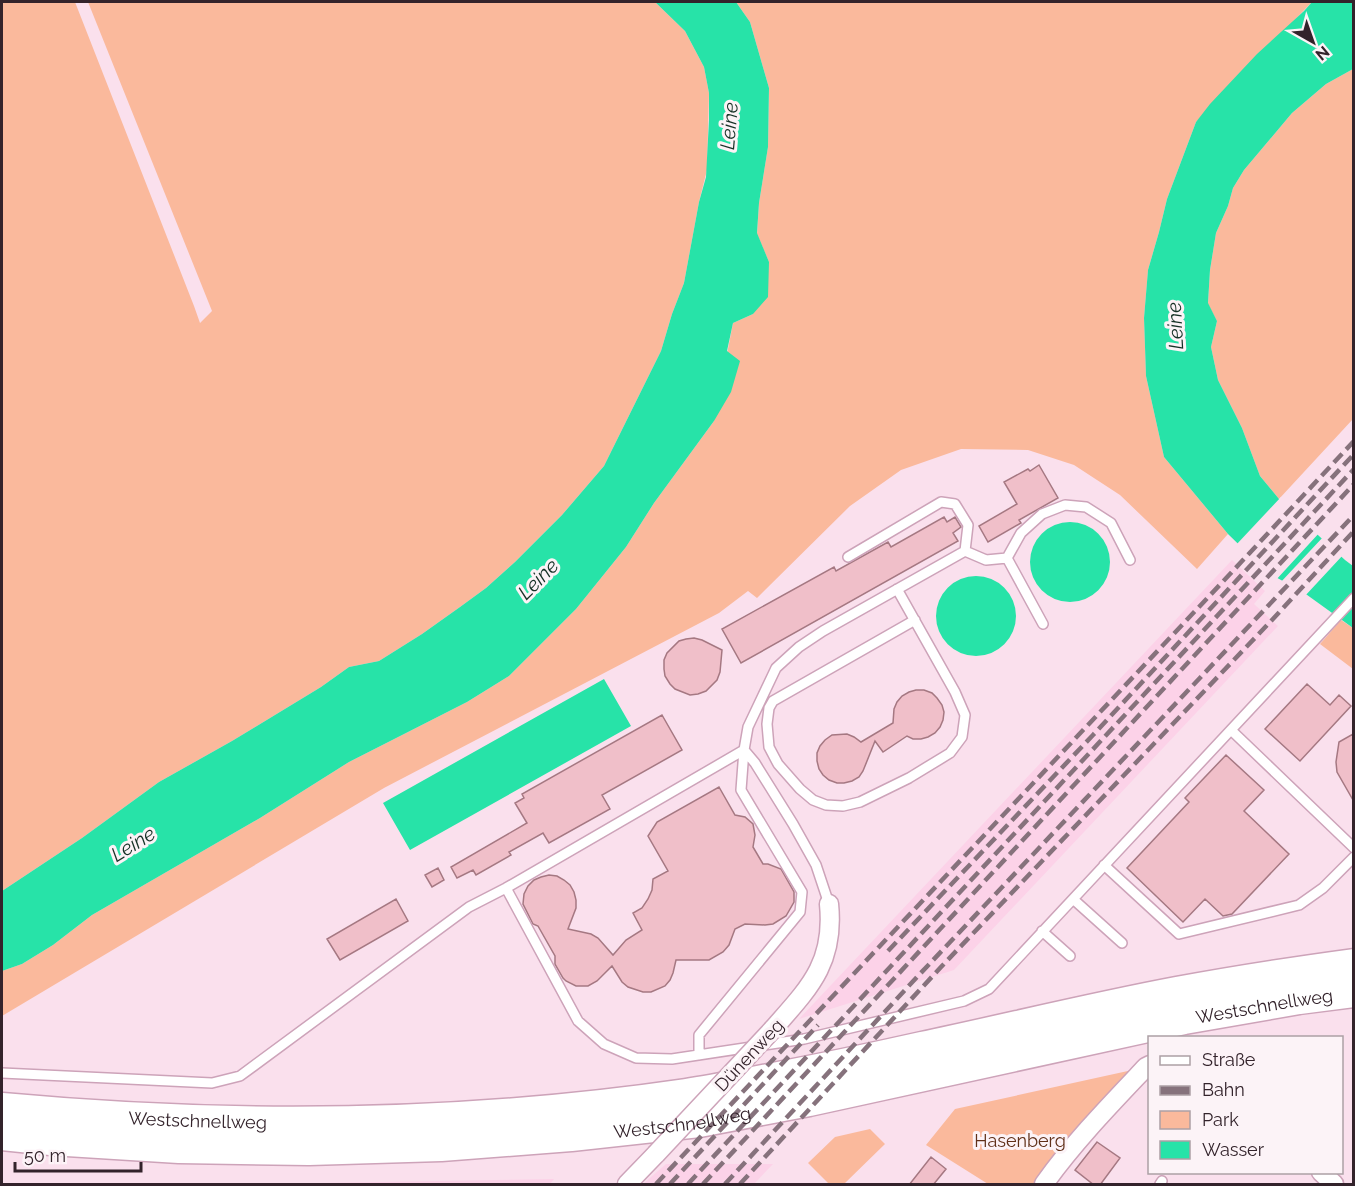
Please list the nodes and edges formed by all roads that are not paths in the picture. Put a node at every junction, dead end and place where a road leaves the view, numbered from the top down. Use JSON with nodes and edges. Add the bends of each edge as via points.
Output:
{"nodes":[{"id":1,"x":965,"y":551,"type":"junction"},
{"id":2,"x":848,"y":557,"type":"dead end"},
{"id":3,"x":1007,"y":558,"type":"junction"},
{"id":4,"x":1130,"y":560,"type":"dead end"},
{"id":5,"x":897,"y":589,"type":"junction"},
{"id":6,"x":1353,"y":598,"type":"edge"},
{"id":7,"x":915,"y":620,"type":"junction"},
{"id":8,"x":1043,"y":624,"type":"dead end"},
{"id":9,"x":763,"y":693,"type":"junction"},
{"id":10,"x":773,"y":701,"type":"junction"},
{"id":11,"x":1231,"y":730,"type":"junction"},
{"id":12,"x":744,"y":750,"type":"junction"},
{"id":13,"x":1353,"y":848,"type":"edge"},
{"id":14,"x":1353,"y":856,"type":"edge"},
{"id":15,"x":1104,"y":866,"type":"junction"},
{"id":16,"x":506,"y":888,"type":"junction"},
{"id":17,"x":1073,"y":899,"type":"junction"},
{"id":18,"x":829,"y":904,"type":"joint"},
{"id":19,"x":1042,"y":932,"type":"junction"},
{"id":20,"x":1122,"y":943,"type":"dead end"},
{"id":21,"x":1070,"y":956,"type":"dead end"},
{"id":22,"x":1353,"y":964,"type":"edge"},
{"id":23,"x":1353,"y":992,"type":"edge"},
{"id":24,"x":699,"y":1054,"type":"junction"},
{"id":25,"x":1148,"y":1066,"type":"edge"},
{"id":26,"x":2,"y":1073,"type":"edge"},
{"id":27,"x":2,"y":1108,"type":"edge"},
{"id":28,"x":2,"y":1135,"type":"edge"},
{"id":29,"x":1322,"y":1174,"type":"edge"},
{"id":30,"x":627,"y":1185,"type":"edge"},
{"id":31,"x":1044,"y":1185,"type":"edge"},
{"id":32,"x":1334,"y":1185,"type":"edge"}],
"edges":[{"from":1,"to":2,"type":"lane","via":[[968,525],[955,504],[941,501]]},
{"from":1,"to":3,"type":"lane","via":[[986,560]]},
{"from":1,"to":5,"type":"lane"},
{"from":3,"to":4,"type":"lane","via":[[1021,532],[1042,514],[1065,506],[1086,507],[1112,523]]},
{"from":3,"to":8,"type":"lane"},
{"from":5,"to":7,"type":"lane"},
{"from":5,"to":9,"type":"lane","via":[[800,647],[776,668]]},
{"from":6,"to":11,"type":"lane"},
{"from":7,"to":10,"type":"lane"},
{"from":7,"to":10,"type":"lane","via":[[965,715],[962,737],[950,753],[909,778],[843,806],[813,800],[778,764],[769,747],[767,723]]},
{"from":9,"to":10,"type":"lane"},
{"from":9,"to":12,"type":"lane","via":[[748,727]]},
{"from":11,"to":13,"type":"lane"},
{"from":11,"to":15,"type":"lane"},
{"from":12,"to":16,"type":"lane"},
{"from":12,"to":18,"type":"lane","via":[[816,865]]},
{"from":12,"to":24,"type":"lane","via":[[741,790],[802,892],[800,912],[699,1035]]},
{"from":14,"to":15,"type":"lane","via":[[1323,888],[1299,905],[1179,933]]},
{"from":15,"to":17,"type":"lane"},
{"from":16,"to":24,"type":"lane","via":[[578,1021],[604,1044],[636,1058],[672,1059]]},
{"from":16,"to":26,"type":"lane","via":[[469,907],[240,1076],[212,1083]]},
{"from":17,"to":19,"type":"lane"},
{"from":17,"to":20,"type":"lane"},
{"from":18,"to":30,"type":"street","name":"Dünenweg","bridge":true,"via":[[828,944],[807,992]]},
{"from":19,"to":21,"type":"lane"},
{"from":19,"to":24,"type":"lane","via":[[989,988],[964,1001],[804,1039]]},
{"from":22,"to":27,"type":"highway","name":"Westschnellweg","via":[[1177,992],[689,1094],[570,1108],[439,1118],[307,1122],[178,1120]]},
{"from":23,"to":28,"type":"highway","name":"Westschnellweg","via":[[1184,1019],[699,1122],[582,1135],[441,1146],[309,1150],[179,1148]]},
{"from":25,"to":31,"type":"street","via":[[1103,1112]]},
{"from":29,"to":32,"type":"street"}]}
